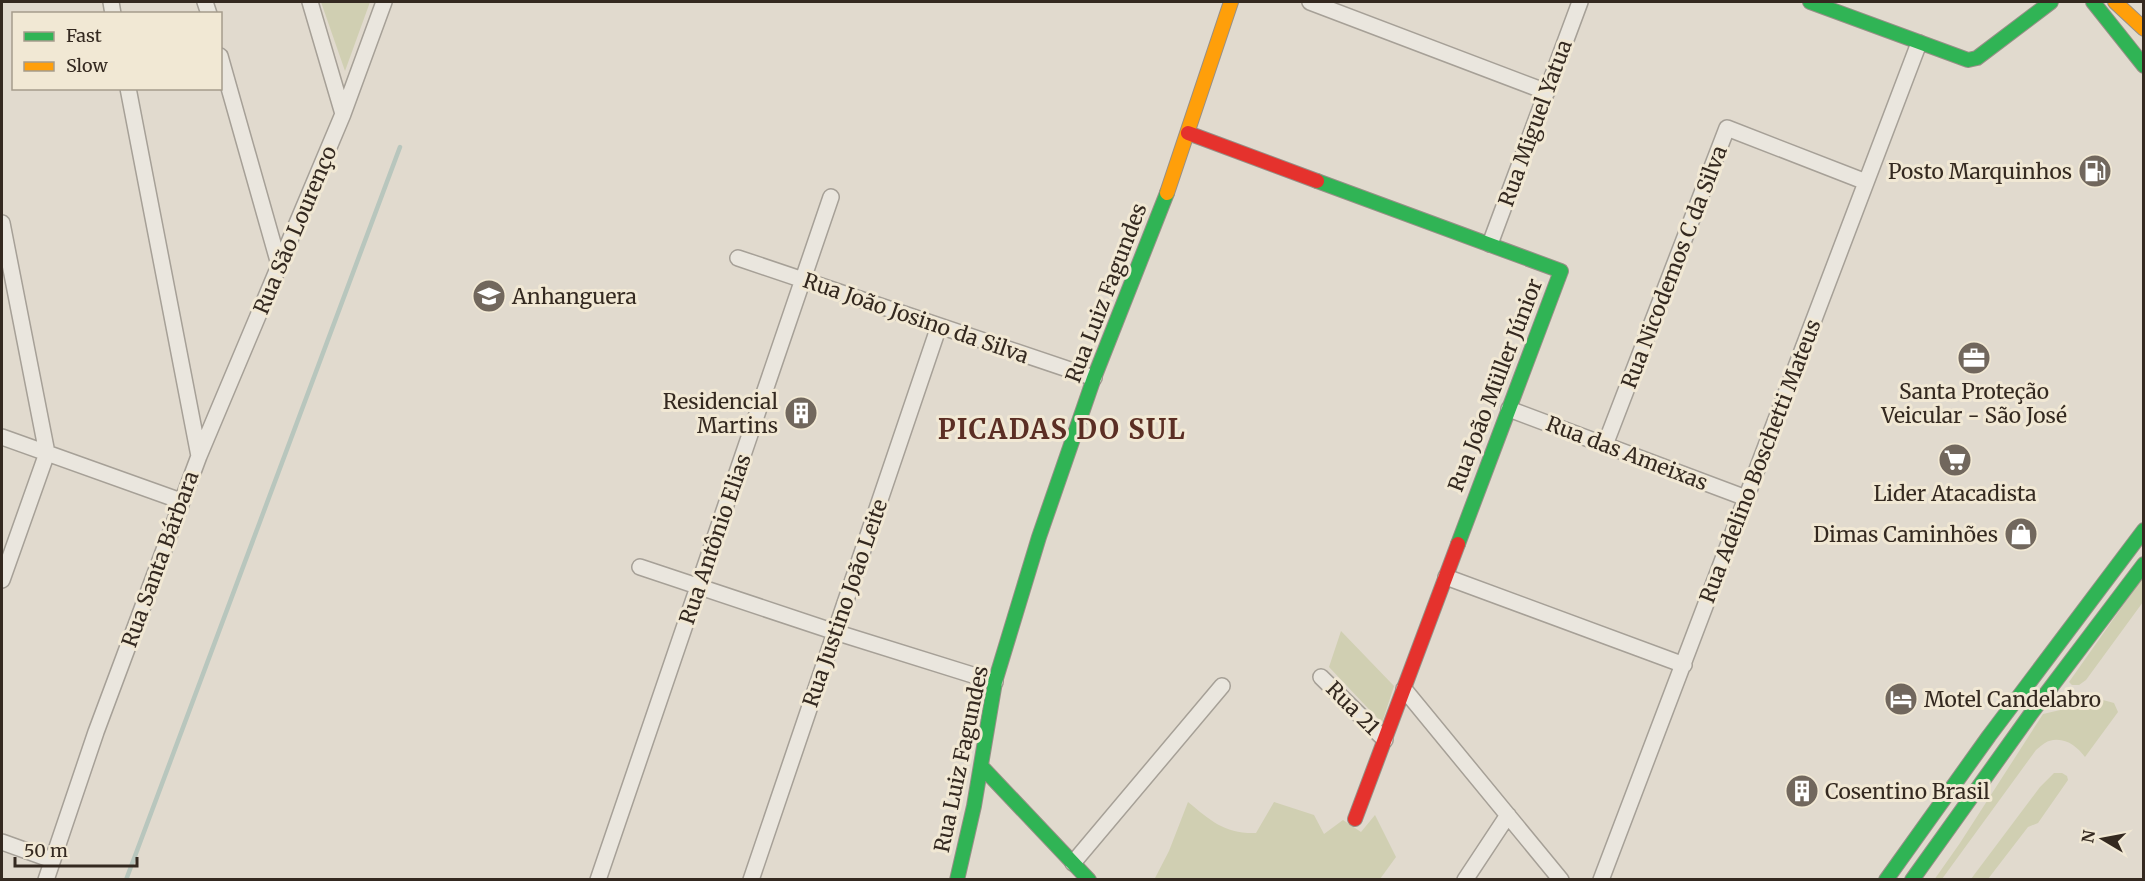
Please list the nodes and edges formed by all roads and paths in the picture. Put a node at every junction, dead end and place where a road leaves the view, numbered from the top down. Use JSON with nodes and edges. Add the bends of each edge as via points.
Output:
{"nodes":[{"id":1,"x":310,"y":2,"type":"edge"},
{"id":2,"x":384,"y":2,"type":"edge"},
{"id":3,"x":1231,"y":2,"type":"edge"},
{"id":4,"x":1310,"y":2,"type":"edge"},
{"id":5,"x":1580,"y":2,"type":"edge"},
{"id":6,"x":1810,"y":2,"type":"edge"},
{"id":7,"x":2051,"y":2,"type":"edge"},
{"id":8,"x":2093,"y":2,"type":"edge"},
{"id":9,"x":2115,"y":2,"type":"edge"},
{"id":10,"x":2130,"y":2,"type":"edge"},
{"id":11,"x":2144,"y":18,"type":"edge"},
{"id":12,"x":2144,"y":29,"type":"edge"},
{"id":13,"x":1919,"y":43,"type":"junction"},
{"id":14,"x":222,"y":63,"type":"edge"},
{"id":15,"x":2144,"y":66,"type":"edge"},
{"id":16,"x":128,"y":90,"type":"edge"},
{"id":17,"x":1547,"y":92,"type":"junction"},
{"id":18,"x":343,"y":114,"type":"junction"},
{"id":19,"x":1188,"y":133,"type":"junction"},
{"id":20,"x":1866,"y":182,"type":"junction"},
{"id":21,"x":831,"y":198,"type":"dead end"},
{"id":22,"x":2,"y":223,"type":"edge"},
{"id":23,"x":1490,"y":244,"type":"junction"},
{"id":24,"x":738,"y":258,"type":"dead end"},
{"id":25,"x":280,"y":268,"type":"junction"},
{"id":26,"x":803,"y":280,"type":"junction"},
{"id":27,"x":939,"y":326,"type":"junction"},
{"id":28,"x":1094,"y":378,"type":"junction"},
{"id":29,"x":1509,"y":409,"type":"junction"},
{"id":30,"x":2,"y":436,"type":"edge"},
{"id":31,"x":1605,"y":445,"type":"junction"},
{"id":32,"x":47,"y":453,"type":"junction"},
{"id":33,"x":199,"y":456,"type":"junction"},
{"id":34,"x":1746,"y":498,"type":"junction"},
{"id":35,"x":181,"y":501,"type":"junction"},
{"id":36,"x":2144,"y":530,"type":"edge"},
{"id":37,"x":2144,"y":564,"type":"edge"},
{"id":38,"x":640,"y":567,"type":"dead end"},
{"id":39,"x":1446,"y":578,"type":"junction"},
{"id":40,"x":2,"y":580,"type":"edge"},
{"id":41,"x":698,"y":586,"type":"junction"},
{"id":42,"x":835,"y":632,"type":"junction"},
{"id":43,"x":1684,"y":665,"type":"junction"},
{"id":44,"x":1321,"y":677,"type":"dead end"},
{"id":45,"x":995,"y":682,"type":"junction"},
{"id":46,"x":1222,"y":686,"type":"dead end"},
{"id":47,"x":1404,"y":689,"type":"junction"},
{"id":48,"x":1384,"y":740,"type":"junction"},
{"id":49,"x":981,"y":766,"type":"junction"},
{"id":50,"x":1508,"y":815,"type":"junction"},
{"id":51,"x":1355,"y":819,"type":"dead end"},
{"id":52,"x":2,"y":842,"type":"edge"},
{"id":53,"x":52,"y":860,"type":"junction"},
{"id":54,"x":1073,"y":863,"type":"junction"},
{"id":55,"x":46,"y":879,"type":"edge"},
{"id":56,"x":598,"y":879,"type":"edge"},
{"id":57,"x":751,"y":879,"type":"edge"},
{"id":58,"x":957,"y":879,"type":"edge"},
{"id":59,"x":1089,"y":879,"type":"edge"},
{"id":60,"x":1466,"y":879,"type":"edge"},
{"id":61,"x":1561,"y":879,"type":"edge"},
{"id":62,"x":1601,"y":879,"type":"edge"},
{"id":63,"x":1887,"y":879,"type":"edge"},
{"id":64,"x":1912,"y":879,"type":"edge"}],
"edges":[{"from":1,"to":18,"type":"street"},
{"from":2,"to":18,"type":"street","name":"Rua São Lourenço"},
{"from":3,"to":19,"type":"main road","name":"Rua Luiz Fagundes"},
{"from":4,"to":17,"type":"street"},
{"from":5,"to":17,"type":"street","name":"Rua Miguel Yatua"},
{"from":6,"to":13,"type":"main road"},
{"from":7,"to":13,"type":"main road","via":[[1977,58],[1959,58]]},
{"from":8,"to":15,"type":"main road"},
{"from":9,"to":12,"type":"main road"},
{"from":10,"to":11,"type":"main road"},
{"from":13,"to":20,"type":"street","name":"Rua Adelino Boschetti Mateus"},
{"from":14,"to":25,"type":"street"},
{"from":16,"to":33,"type":"street","name":"Rua Santa Bárbara"},
{"from":17,"to":23,"type":"street","name":"Rua Miguel Yatua"},
{"from":18,"to":25,"type":"street","name":"Rua São Lourenço"},
{"from":19,"to":23,"type":"main road","name":"Rua João Müller Júnior"},
{"from":19,"to":28,"type":"main road","name":"Rua Luiz Fagundes"},
{"from":20,"to":31,"type":"street","name":"Rua Nicodemos C da Silva","via":[[1727,128]]},
{"from":20,"to":34,"type":"street","name":"Rua Adelino Boschetti Mateus"},
{"from":21,"to":26,"type":"street","name":"Rua Antônio Elias"},
{"from":22,"to":32,"type":"street"},
{"from":23,"to":29,"type":"main road","name":"Rua João Müller Júnior","via":[[1561,271]]},
{"from":24,"to":26,"type":"street","name":"Rua João Josino da Silva"},
{"from":25,"to":33,"type":"street","name":"Rua São Lourenço"},
{"from":26,"to":27,"type":"street","name":"Rua João Josino da Silva"},
{"from":26,"to":41,"type":"street","name":"Rua Antônio Elias"},
{"from":27,"to":28,"type":"street","name":"Rua João Josino da Silva"},
{"from":27,"to":42,"type":"street","name":"Rua Justino João Leite"},
{"from":28,"to":45,"type":"main road","name":"Rua Luiz Fagundes","via":[[1039,537]]},
{"from":29,"to":31,"type":"street","name":"Rua das Ameixas"},
{"from":29,"to":39,"type":"main road","name":"Rua João Müller Júnior"},
{"from":30,"to":32,"type":"street"},
{"from":31,"to":34,"type":"street","name":"Rua das Ameixas"},
{"from":32,"to":35,"type":"street"},
{"from":32,"to":40,"type":"street"},
{"from":33,"to":35,"type":"street","name":"Rua Santa Bárbara"},
{"from":34,"to":43,"type":"street","name":"Rua Adelino Boschetti Mateus"},
{"from":35,"to":53,"type":"street","name":"Rua Santa Bárbara"},
{"from":36,"to":63,"type":"main road"},
{"from":37,"to":64,"type":"main road"},
{"from":38,"to":41,"type":"street"},
{"from":39,"to":43,"type":"street"},
{"from":39,"to":47,"type":"main road","name":"Rua João Müller Júnior"},
{"from":41,"to":42,"type":"street"},
{"from":41,"to":56,"type":"street","name":"Rua Antônio Elias"},
{"from":42,"to":45,"type":"street"},
{"from":42,"to":57,"type":"street","name":"Rua Justino João Leite"},
{"from":43,"to":62,"type":"street","name":"Rua Adelino Boschetti Mateus"},
{"from":44,"to":48,"type":"street","name":"Rua 21"},
{"from":45,"to":49,"type":"main road","name":"Rua Luiz Fagundes"},
{"from":46,"to":54,"type":"street"},
{"from":47,"to":48,"type":"main road","name":"Rua João Müller Júnior"},
{"from":47,"to":50,"type":"street"},
{"from":48,"to":51,"type":"main road","name":"Rua João Müller Júnior"},
{"from":49,"to":54,"type":"main road"},
{"from":49,"to":58,"type":"main road","name":"Rua Luiz Fagundes"},
{"from":50,"to":60,"type":"street"},
{"from":50,"to":61,"type":"street"},
{"from":52,"to":53,"type":"street"},
{"from":53,"to":55,"type":"street","name":"Rua Santa Bárbara"},
{"from":54,"to":59,"type":"main road"}]}
